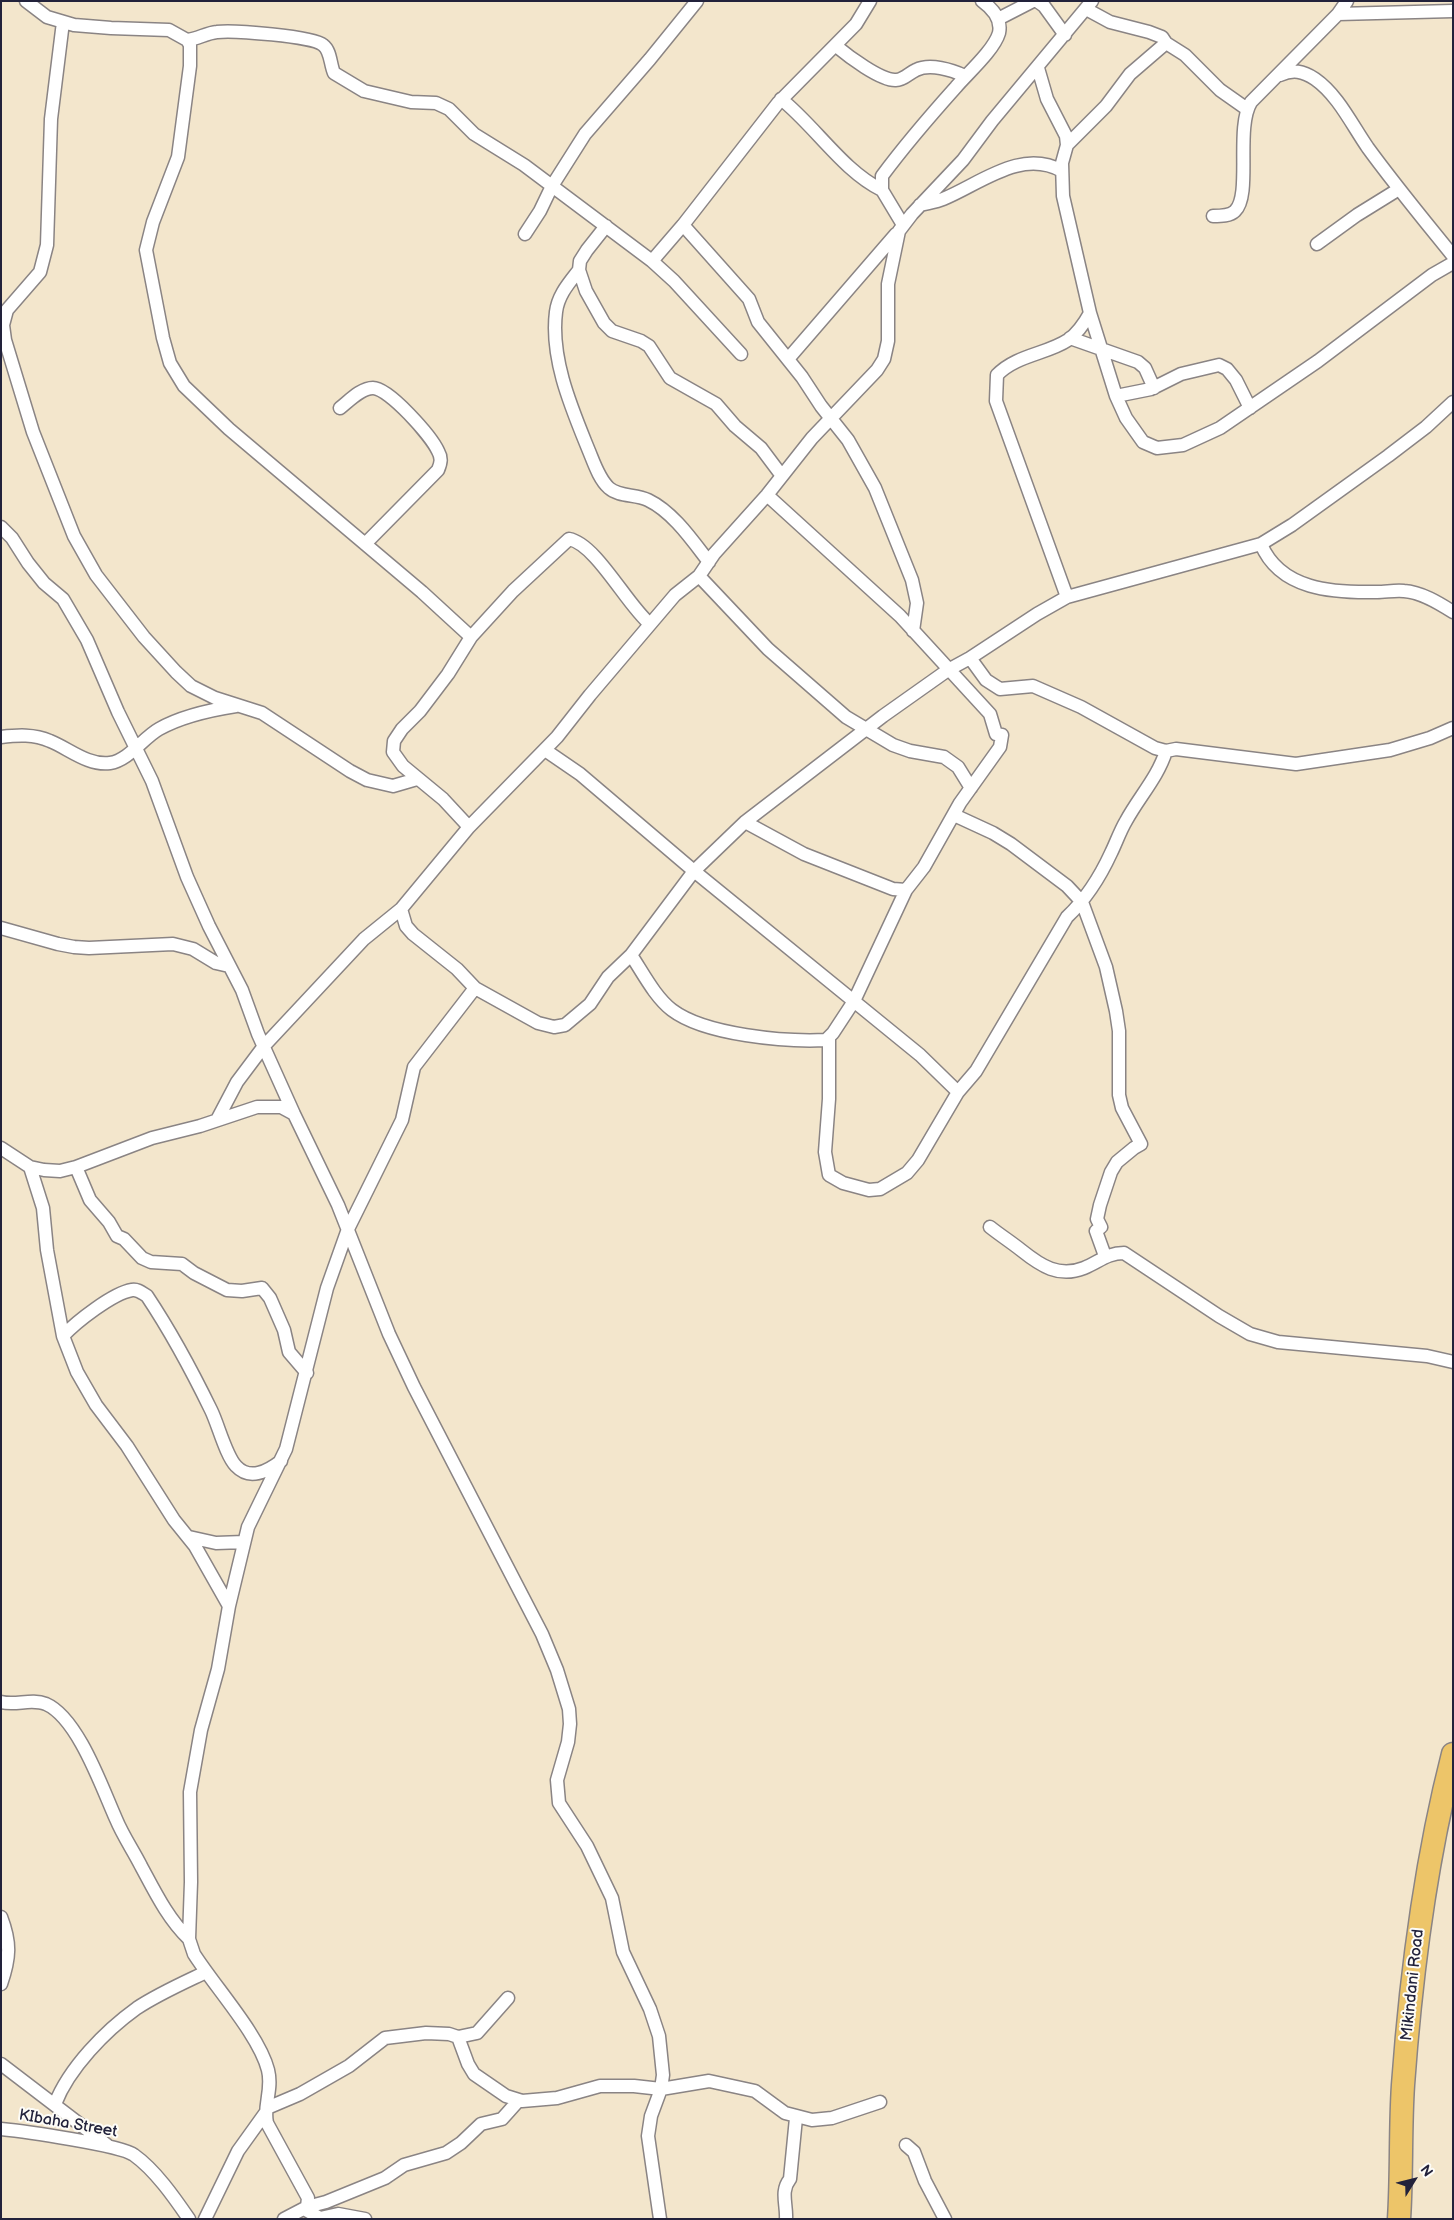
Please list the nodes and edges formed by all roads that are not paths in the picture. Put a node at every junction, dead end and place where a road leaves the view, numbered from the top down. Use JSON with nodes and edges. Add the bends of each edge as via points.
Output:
{"nodes":[{"id":1,"x":26,"y":1,"type":"edge"},
{"id":2,"x":697,"y":1,"type":"edge"},
{"id":3,"x":870,"y":1,"type":"edge"},
{"id":4,"x":982,"y":1,"type":"edge"},
{"id":5,"x":1033,"y":1,"type":"edge"},
{"id":6,"x":1037,"y":1,"type":"edge"},
{"id":7,"x":1347,"y":1,"type":"edge"},
{"id":8,"x":1089,"y":5,"type":"edge"},
{"id":9,"x":1453,"y":11,"type":"edge"},
{"id":10,"x":1338,"y":14,"type":"junction"},
{"id":11,"x":998,"y":19,"type":"junction"},
{"id":12,"x":63,"y":22,"type":"junction"},
{"id":13,"x":1065,"y":35,"type":"junction"},
{"id":14,"x":188,"y":40,"type":"junction"},
{"id":15,"x":1166,"y":43,"type":"junction"},
{"id":16,"x":836,"y":46,"type":"junction"},
{"id":17,"x":1038,"y":68,"type":"junction"},
{"id":18,"x":965,"y":76,"type":"junction"},
{"id":19,"x":1276,"y":76,"type":"junction"},
{"id":20,"x":781,"y":99,"type":"junction"},
{"id":21,"x":1247,"y":109,"type":"junction"},
{"id":22,"x":1067,"y":146,"type":"junction"},
{"id":23,"x":1062,"y":171,"type":"junction"},
{"id":24,"x":552,"y":186,"type":"junction"},
{"id":25,"x":1400,"y":189,"type":"junction"},
{"id":26,"x":882,"y":190,"type":"junction"},
{"id":27,"x":920,"y":205,"type":"junction"},
{"id":28,"x":1213,"y":216,"type":"dead end"},
{"id":29,"x":684,"y":225,"type":"junction"},
{"id":30,"x":606,"y":226,"type":"junction"},
{"id":31,"x":901,"y":228,"type":"junction"},
{"id":32,"x":525,"y":234,"type":"dead end"},
{"id":33,"x":1317,"y":244,"type":"dead end"},
{"id":34,"x":1453,"y":256,"type":"edge"},
{"id":35,"x":652,"y":261,"type":"junction"},
{"id":36,"x":1453,"y":263,"type":"edge"},
{"id":37,"x":579,"y":270,"type":"junction"},
{"id":38,"x":1090,"y":313,"type":"junction"},
{"id":39,"x":2,"y":324,"type":"edge"},
{"id":40,"x":1070,"y":338,"type":"junction"},
{"id":41,"x":1102,"y":350,"type":"junction"},
{"id":42,"x":741,"y":354,"type":"dead end"},
{"id":43,"x":788,"y":359,"type":"junction"},
{"id":44,"x":1154,"y":388,"type":"junction"},
{"id":45,"x":1116,"y":396,"type":"junction"},
{"id":46,"x":1453,"y":402,"type":"edge"},
{"id":47,"x":340,"y":408,"type":"dead end"},
{"id":48,"x":1250,"y":408,"type":"junction"},
{"id":49,"x":831,"y":419,"type":"junction"},
{"id":50,"x":782,"y":476,"type":"junction"},
{"id":51,"x":767,"y":495,"type":"junction"},
{"id":52,"x":1,"y":527,"type":"edge"},
{"id":53,"x":365,"y":544,"type":"junction"},
{"id":54,"x":1261,"y":544,"type":"junction"},
{"id":55,"x":709,"y":562,"type":"junction"},
{"id":56,"x":699,"y":576,"type":"junction"},
{"id":57,"x":1067,"y":598,"type":"junction"},
{"id":58,"x":1453,"y":612,"type":"edge"},
{"id":59,"x":650,"y":624,"type":"junction"},
{"id":60,"x":913,"y":630,"type":"junction"},
{"id":61,"x":471,"y":637,"type":"junction"},
{"id":62,"x":970,"y":658,"type":"junction"},
{"id":63,"x":948,"y":670,"type":"junction"},
{"id":64,"x":238,"y":705,"type":"junction"},
{"id":65,"x":1453,"y":728,"type":"edge"},
{"id":66,"x":867,"y":729,"type":"junction"},
{"id":67,"x":1,"y":737,"type":"edge"},
{"id":68,"x":136,"y":747,"type":"junction"},
{"id":69,"x":545,"y":750,"type":"junction"},
{"id":70,"x":1166,"y":751,"type":"junction"},
{"id":71,"x":417,"y":779,"type":"junction"},
{"id":72,"x":971,"y":788,"type":"junction"},
{"id":73,"x":954,"y":814,"type":"junction"},
{"id":74,"x":744,"y":822,"type":"junction"},
{"id":75,"x":469,"y":827,"type":"junction"},
{"id":76,"x":694,"y":872,"type":"junction"},
{"id":77,"x":906,"y":890,"type":"junction"},
{"id":78,"x":1082,"y":902,"type":"junction"},
{"id":79,"x":401,"y":908,"type":"junction"},
{"id":80,"x":1,"y":928,"type":"edge"},
{"id":81,"x":631,"y":955,"type":"junction"},
{"id":82,"x":229,"y":966,"type":"junction"},
{"id":83,"x":475,"y":988,"type":"junction"},
{"id":84,"x":854,"y":1001,"type":"junction"},
{"id":85,"x":829,"y":1037,"type":"junction"},
{"id":86,"x":264,"y":1046,"type":"junction"},
{"id":87,"x":958,"y":1092,"type":"junction"},
{"id":88,"x":294,"y":1114,"type":"junction"},
{"id":89,"x":217,"y":1120,"type":"junction"},
{"id":90,"x":3,"y":1147,"type":"edge"},
{"id":91,"x":30,"y":1166,"type":"junction"},
{"id":92,"x":76,"y":1167,"type":"junction"},
{"id":93,"x":990,"y":1227,"type":"dead end"},
{"id":94,"x":348,"y":1229,"type":"junction"},
{"id":95,"x":1105,"y":1256,"type":"junction"},
{"id":96,"x":63,"y":1336,"type":"junction"},
{"id":97,"x":1453,"y":1362,"type":"edge"},
{"id":98,"x":306,"y":1373,"type":"junction"},
{"id":99,"x":281,"y":1461,"type":"junction"},
{"id":100,"x":189,"y":1537,"type":"junction"},
{"id":101,"x":244,"y":1542,"type":"junction"},
{"id":102,"x":229,"y":1606,"type":"junction"},
{"id":103,"x":1,"y":1702,"type":"edge"},
{"id":104,"x":1453,"y":1754,"type":"edge"},
{"id":105,"x":1,"y":1916,"type":"edge"},
{"id":106,"x":189,"y":1940,"type":"junction"},
{"id":107,"x":206,"y":1972,"type":"junction"},
{"id":108,"x":1,"y":1984,"type":"edge"},
{"id":109,"x":508,"y":1998,"type":"dead end"},
{"id":110,"x":458,"y":2036,"type":"junction"},
{"id":111,"x":1,"y":2064,"type":"edge"},
{"id":112,"x":661,"y":2089,"type":"junction"},
{"id":113,"x":519,"y":2100,"type":"junction"},
{"id":114,"x":880,"y":2102,"type":"dead end"},
{"id":115,"x":55,"y":2104,"type":"junction"},
{"id":116,"x":266,"y":2110,"type":"junction"},
{"id":117,"x":796,"y":2118,"type":"junction"},
{"id":118,"x":1,"y":2129,"type":"edge"},
{"id":119,"x":906,"y":2145,"type":"dead end"},
{"id":120,"x":110,"y":2147,"type":"junction"},
{"id":121,"x":306,"y":2208,"type":"junction"},
{"id":122,"x":189,"y":2219,"type":"edge"},
{"id":123,"x":204,"y":2219,"type":"edge"},
{"id":124,"x":284,"y":2219,"type":"edge"},
{"id":125,"x":365,"y":2219,"type":"edge"},
{"id":126,"x":660,"y":2219,"type":"edge"},
{"id":127,"x":786,"y":2219,"type":"edge"},
{"id":128,"x":945,"y":2219,"type":"edge"},
{"id":129,"x":1399,"y":2219,"type":"edge"}],
"edges":[{"from":1,"to":12,"type":"street","via":[[47,16]]},
{"from":2,"to":24,"type":"street","via":[[584,134]]},
{"from":3,"to":16,"type":"street","via":[[856,24]]},
{"from":4,"to":11,"type":"street"},
{"from":5,"to":11,"type":"street"},
{"from":6,"to":13,"type":"street"},
{"from":7,"to":10,"type":"street"},
{"from":8,"to":13,"type":"street"},
{"from":8,"to":15,"type":"street","via":[[1110,22],[1156,34]]},
{"from":9,"to":10,"type":"street"},
{"from":10,"to":19,"type":"street"},
{"from":11,"to":18,"type":"street","via":[[998,35]]},
{"from":12,"to":14,"type":"street","via":[[84,27],[169,30]]},
{"from":12,"to":39,"type":"street","via":[[51,126],[47,245],[40,272],[6,310]]},
{"from":13,"to":17,"type":"street"},
{"from":14,"to":24,"type":"street","via":[[232,31],[317,41],[326,49],[334,73],[344,80],[374,94],[443,106],[474,134]]},
{"from":14,"to":53,"type":"street","via":[[190,66],[178,157],[146,250],[170,363],[184,386],[222,423]]},
{"from":15,"to":21,"type":"street","via":[[1185,55],[1220,90]]},
{"from":15,"to":22,"type":"street","via":[[1130,74],[1106,106]]},
{"from":16,"to":18,"type":"street","via":[[860,64],[890,79],[900,79],[922,68],[950,70]]},
{"from":16,"to":20,"type":"street"},
{"from":17,"to":22,"type":"street","via":[[1047,100],[1066,136]]},
{"from":17,"to":27,"type":"street","via":[[963,160]]},
{"from":18,"to":26,"type":"street","via":[[882,176]]},
{"from":19,"to":21,"type":"street"},
{"from":19,"to":25,"type":"street","via":[[1297,71],[1322,85]]},
{"from":20,"to":26,"type":"street","via":[[847,164]]},
{"from":20,"to":29,"type":"street"},
{"from":21,"to":28,"type":"street","via":[[1239,206],[1230,214]]},
{"from":22,"to":23,"type":"street"},
{"from":23,"to":27,"type":"street","via":[[1044,164],[1020,165],[942,199]]},
{"from":23,"to":38,"type":"street","via":[[1065,204]]},
{"from":24,"to":30,"type":"street"},
{"from":24,"to":32,"type":"street"},
{"from":25,"to":33,"type":"street","via":[[1357,214]]},
{"from":25,"to":34,"type":"street"},
{"from":26,"to":31,"type":"street"},
{"from":27,"to":31,"type":"street"},
{"from":29,"to":35,"type":"street"},
{"from":29,"to":43,"type":"street","via":[[749,299],[758,322]]},
{"from":30,"to":35,"type":"street"},
{"from":30,"to":37,"type":"street","via":[[580,261]]},
{"from":31,"to":43,"type":"street"},
{"from":31,"to":49,"type":"street","via":[[888,284],[888,341],[884,359],[869,380]]},
{"from":35,"to":42,"type":"street"},
{"from":36,"to":48,"type":"street"},
{"from":37,"to":50,"type":"street","via":[[586,291],[608,328],[646,344],[670,378],[716,404],[761,448]]},
{"from":37,"to":55,"type":"street","via":[[559,299],[556,346],[570,400],[593,459],[610,489],[646,498],[662,508]]},
{"from":38,"to":40,"type":"street"},
{"from":38,"to":41,"type":"street"},
{"from":39,"to":64,"type":"street","via":[[33,432],[66,520],[86,558],[133,622],[176,672],[202,692]]},
{"from":40,"to":41,"type":"street"},
{"from":40,"to":57,"type":"street","via":[[1003,369],[997,374],[995,392]]},
{"from":41,"to":44,"type":"street","via":[[1138,362],[1145,368]]},
{"from":41,"to":45,"type":"street"},
{"from":43,"to":49,"type":"street"},
{"from":44,"to":45,"type":"street"},
{"from":44,"to":48,"type":"street","via":[[1181,374],[1221,366],[1236,380]]},
{"from":45,"to":48,"type":"street","via":[[1137,435],[1147,445],[1156,448],[1197,440]]},
{"from":46,"to":54,"type":"street","via":[[1388,456]]},
{"from":47,"to":53,"type":"street","via":[[365,390],[381,389],[411,416],[440,457],[438,470]]},
{"from":49,"to":50,"type":"street"},
{"from":49,"to":60,"type":"street","via":[[848,440],[889,521],[915,591],[917,613]]},
{"from":50,"to":51,"type":"street"},
{"from":51,"to":55,"type":"street"},
{"from":51,"to":60,"type":"street"},
{"from":52,"to":68,"type":"street","via":[[44,583],[68,605]]},
{"from":53,"to":61,"type":"street"},
{"from":54,"to":57,"type":"street"},
{"from":54,"to":58,"type":"street","via":[[1277,568],[1302,584],[1340,592],[1405,591],[1431,599]]},
{"from":55,"to":56,"type":"street"},
{"from":56,"to":59,"type":"street","via":[[680,589]]},
{"from":56,"to":66,"type":"street","via":[[768,649],[846,717]]},
{"from":57,"to":62,"type":"street"},
{"from":59,"to":61,"type":"street","via":[[583,545],[569,539],[513,591]]},
{"from":59,"to":69,"type":"street"},
{"from":60,"to":63,"type":"street"},
{"from":61,"to":71,"type":"street","via":[[443,680],[395,738],[395,755]]},
{"from":62,"to":63,"type":"street"},
{"from":62,"to":70,"type":"street","via":[[986,680],[1000,689],[1033,686],[1072,702]]},
{"from":63,"to":66,"type":"street"},
{"from":63,"to":72,"type":"street","via":[[990,714],[996,734],[1002,735],[1000,747]]},
{"from":64,"to":68,"type":"street","via":[[171,723]]},
{"from":64,"to":71,"type":"street","via":[[262,713],[367,780],[393,786]]},
{"from":65,"to":70,"type":"street","via":[[1390,750],[1296,764],[1176,749]]},
{"from":66,"to":72,"type":"street","via":[[905,750],[944,757],[958,767]]},
{"from":66,"to":74,"type":"street"},
{"from":67,"to":68,"type":"street","via":[[38,737],[100,763],[118,760]]},
{"from":68,"to":82,"type":"street","via":[[163,808],[187,877]]},
{"from":69,"to":75,"type":"street"},
{"from":69,"to":76,"type":"street","via":[[580,774]]},
{"from":70,"to":78,"type":"street","via":[[1158,772],[1124,824],[1107,862]]},
{"from":71,"to":75,"type":"street","via":[[443,799]]},
{"from":72,"to":73,"type":"street"},
{"from":73,"to":77,"type":"street"},
{"from":73,"to":78,"type":"street","via":[[1011,844],[1067,886]]},
{"from":74,"to":76,"type":"street"},
{"from":74,"to":77,"type":"street","via":[[804,854],[892,889]]},
{"from":75,"to":79,"type":"street"},
{"from":76,"to":81,"type":"street"},
{"from":76,"to":84,"type":"street"},
{"from":77,"to":84,"type":"street"},
{"from":78,"to":87,"type":"street","via":[[1067,917],[976,1071]]},
{"from":78,"to":95,"type":"street","via":[[1106,967],[1116,1011],[1122,1108],[1141,1144],[1113,1167],[1104,1191],[1097,1219],[1101,1227],[1096,1231]]},
{"from":79,"to":83,"type":"street","via":[[406,926],[413,934],[457,969]]},
{"from":79,"to":86,"type":"street","via":[[364,939]]},
{"from":80,"to":82,"type":"street","via":[[74,947],[173,944],[193,949],[216,963]]},
{"from":81,"to":83,"type":"street","via":[[608,977],[590,1004],[571,1021],[554,1028],[538,1023]]},
{"from":81,"to":85,"type":"street","via":[[672,1010],[702,1025],[785,1039],[812,1041]]},
{"from":82,"to":86,"type":"street"},
{"from":83,"to":94,"type":"street","via":[[414,1067],[402,1120]]},
{"from":84,"to":85,"type":"street"},
{"from":84,"to":87,"type":"street","via":[[920,1055]]},
{"from":85,"to":87,"type":"street","via":[[826,1152],[829,1175],[834,1180],[874,1190],[907,1173]]},
{"from":86,"to":88,"type":"street"},
{"from":86,"to":89,"type":"street","via":[[236,1082]]},
{"from":88,"to":89,"type":"street","via":[[272,1105],[246,1109]]},
{"from":88,"to":94,"type":"street"},
{"from":89,"to":92,"type":"street","via":[[152,1138]]},
{"from":90,"to":91,"type":"street"},
{"from":91,"to":92,"type":"street","via":[[60,1171]]},
{"from":91,"to":96,"type":"street","via":[[41,1200]]},
{"from":92,"to":98,"type":"street","via":[[94,1207],[117,1236],[142,1258],[151,1262],[182,1264],[233,1291],[262,1288],[270,1298],[290,1352]]},
{"from":93,"to":95,"type":"street","via":[[1038,1264],[1052,1270],[1076,1271]]},
{"from":94,"to":98,"type":"street","via":[[326,1288]]},
{"from":94,"to":112,"type":"street","via":[[389,1334],[414,1387],[542,1634],[557,1670],[569,1709],[570,1724],[557,1780],[559,1804],[587,1846],[612,1898],[623,1952],[656,2023],[663,2075]]},
{"from":95,"to":97,"type":"street","via":[[1124,1253],[1250,1334],[1287,1343],[1427,1356]]},
{"from":96,"to":99,"type":"street","via":[[88,1314],[134,1290],[140,1291],[147,1296],[186,1362],[235,1466],[249,1473],[260,1473],[269,1471]]},
{"from":96,"to":100,"type":"street","via":[[76,1372],[96,1405]]},
{"from":98,"to":99,"type":"street"},
{"from":99,"to":101,"type":"street","via":[[248,1527]]},
{"from":100,"to":101,"type":"street","via":[[216,1542]]},
{"from":100,"to":102,"type":"street"},
{"from":101,"to":102,"type":"street"},
{"from":102,"to":106,"type":"street","via":[[222,1653],[201,1730],[190,1792]]},
{"from":103,"to":106,"type":"street","via":[[45,1704],[73,1727],[152,1888]]},
{"from":104,"to":129,"type":"highway","name":"Mikindani Road","via":[[1438,1811],[1422,1901],[1403,2087]]},
{"from":105,"to":108,"type":"street","via":[[9,1953]]},
{"from":106,"to":107,"type":"street"},
{"from":107,"to":115,"type":"street","via":[[160,1994],[118,2024],[71,2072]]},
{"from":107,"to":116,"type":"street","via":[[264,2056],[270,2090]]},
{"from":109,"to":110,"type":"street","via":[[483,2028],[472,2035]]},
{"from":110,"to":113,"type":"street","via":[[474,2074],[506,2096]]},
{"from":110,"to":116,"type":"street","via":[[426,2034],[385,2038],[349,2066]]},
{"from":111,"to":115,"type":"street"},
{"from":112,"to":113,"type":"street","via":[[600,2086],[557,2098]]},
{"from":112,"to":117,"type":"street","via":[[709,2081],[751,2090]]},
{"from":112,"to":126,"type":"street","via":[[648,2136]]},
{"from":113,"to":121,"type":"street","via":[[502,2119],[481,2124],[446,2153],[404,2165],[385,2178]]},
{"from":114,"to":117,"type":"street","via":[[832,2118]]},
{"from":115,"to":120,"type":"street"},
{"from":116,"to":121,"type":"street","via":[[267,2123],[307,2193]]},
{"from":116,"to":123,"type":"street","via":[[238,2151]]},
{"from":117,"to":127,"type":"street","via":[[790,2180],[786,2184],[784,2200]]},
{"from":118,"to":120,"type":"street","name":"KIbaha Street"},
{"from":119,"to":128,"type":"street","via":[[914,2152]]},
{"from":120,"to":122,"type":"street","name":"KIbaha Street","via":[[133,2154]]},
{"from":121,"to":124,"type":"street"},
{"from":121,"to":125,"type":"street","via":[[320,2218],[338,2214]]}]}
